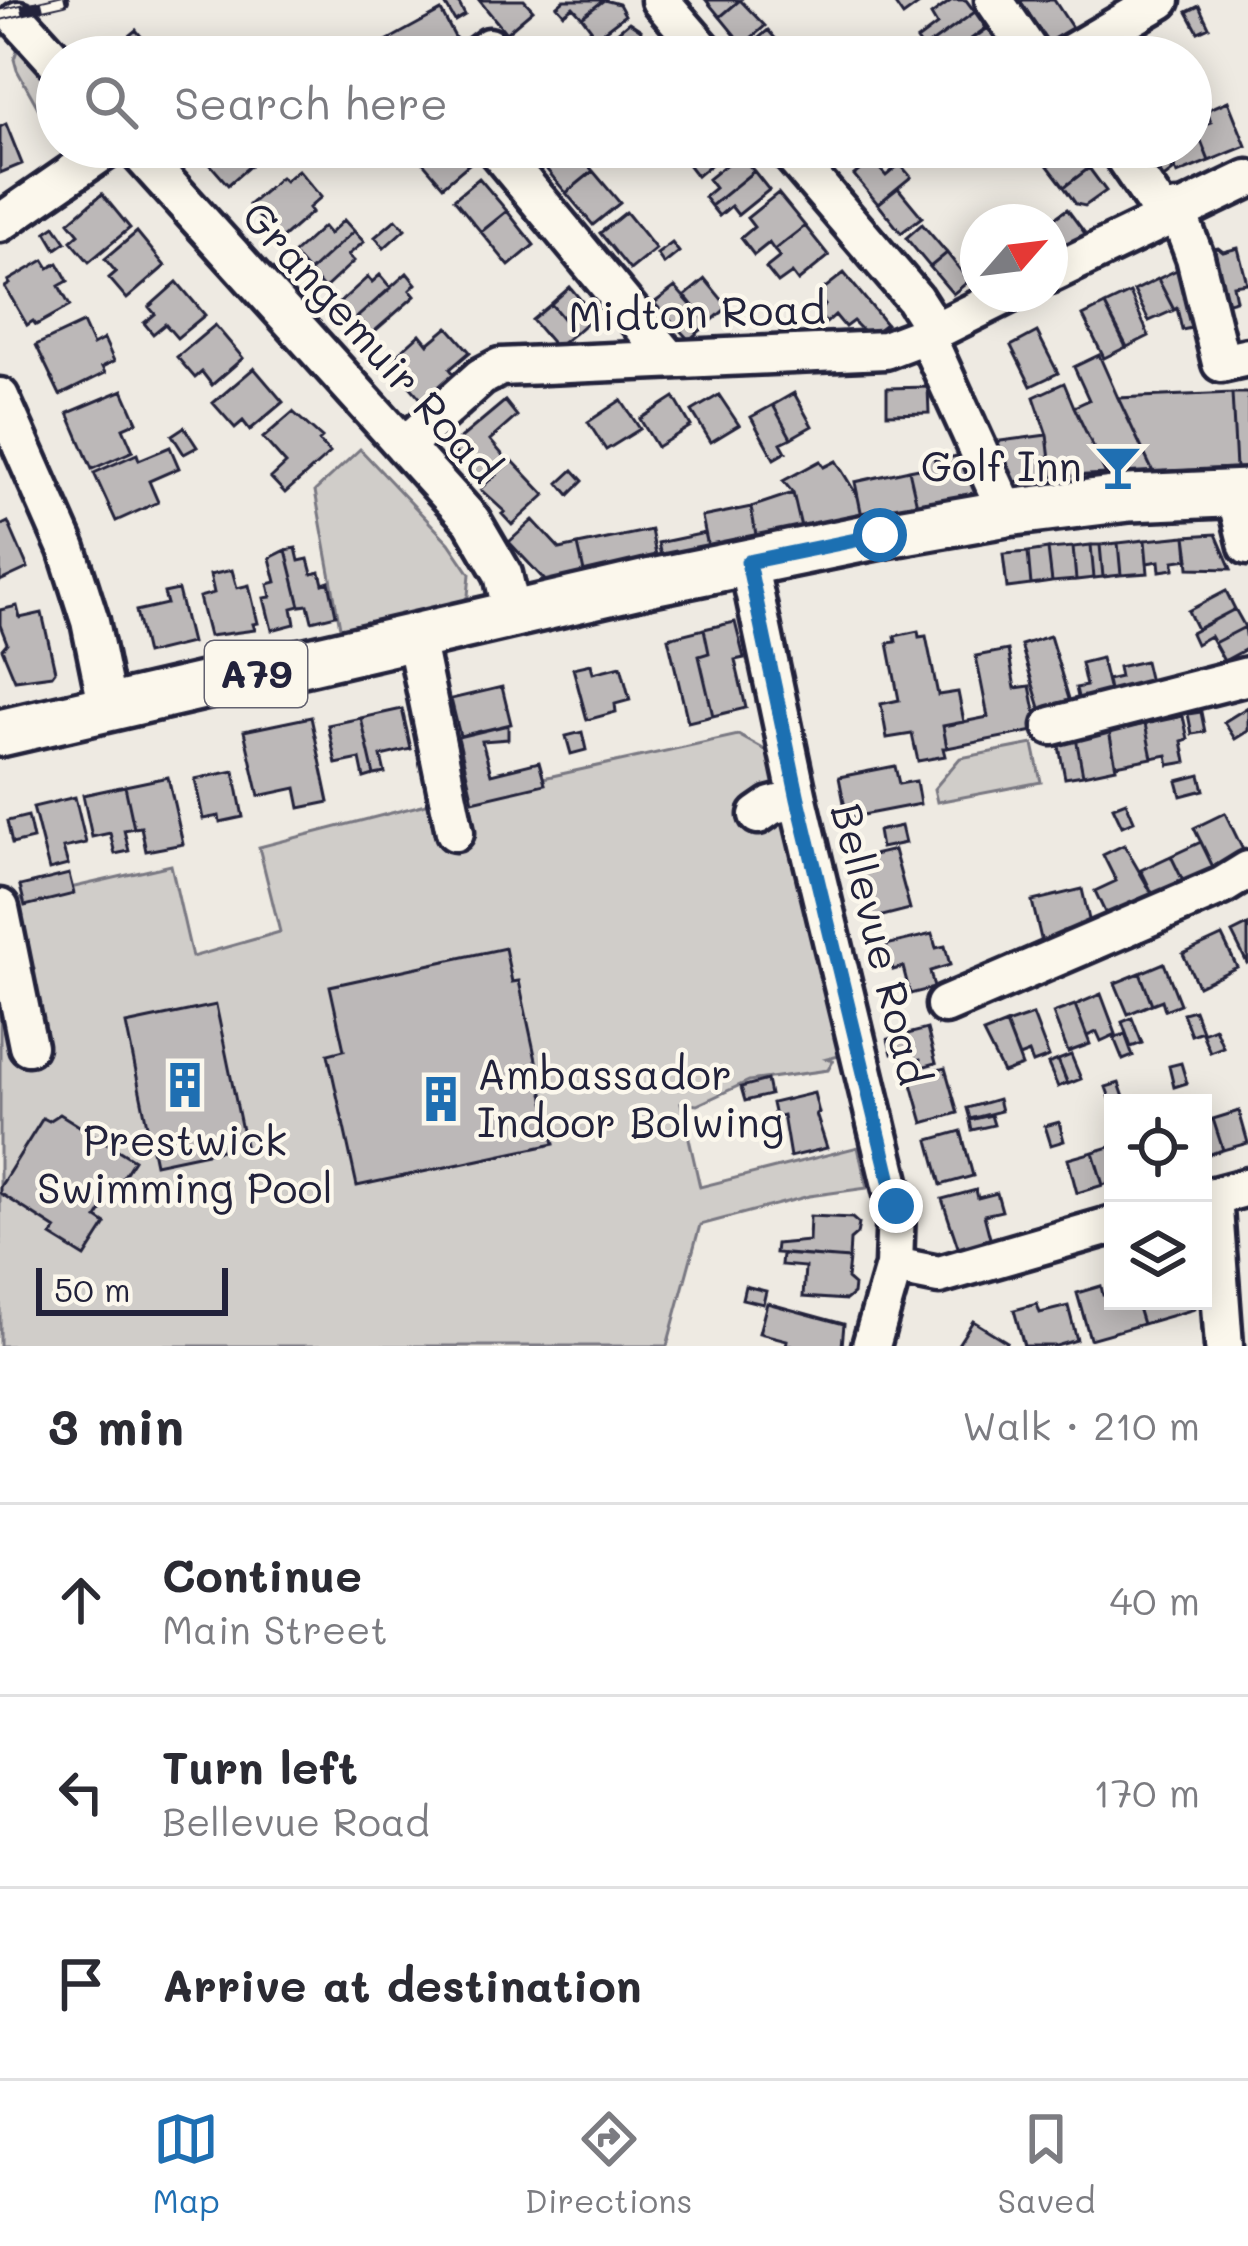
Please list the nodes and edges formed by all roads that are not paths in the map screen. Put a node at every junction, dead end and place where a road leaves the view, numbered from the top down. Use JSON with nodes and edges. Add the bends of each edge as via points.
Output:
{"nodes":[{"id":1,"x":660,"y":0,"type":"edge"},
{"id":2,"x":994,"y":0,"type":"edge"},
{"id":3,"x":1161,"y":0,"type":"edge"},
{"id":4,"x":19,"y":20,"type":"dead end"},
{"id":5,"x":691,"y":36,"type":"edge"},
{"id":6,"x":1019,"y":36,"type":"edge"},
{"id":7,"x":1100,"y":36,"type":"edge"},
{"id":8,"x":36,"y":39,"type":"edge"},
{"id":9,"x":80,"y":168,"type":"edge"},
{"id":10,"x":153,"y":168,"type":"edge"},
{"id":11,"x":511,"y":168,"type":"edge"},
{"id":12,"x":803,"y":168,"type":"edge"},
{"id":13,"x":1134,"y":168,"type":"edge"},
{"id":14,"x":1248,"y":179,"type":"edge"},
{"id":15,"x":1170,"y":213,"type":"junction"},
{"id":16,"x":0,"y":223,"type":"edge"},
{"id":17,"x":1068,"y":265,"type":"edge"},
{"id":18,"x":973,"y":312,"type":"edge"},
{"id":19,"x":930,"y":333,"type":"junction"},
{"id":20,"x":1248,"y":357,"type":"edge"},
{"id":21,"x":669,"y":358,"type":"junction"},
{"id":22,"x":0,"y":398,"type":"edge"},
{"id":23,"x":404,"y":446,"type":"junction"},
{"id":24,"x":1242,"y":494,"type":"edge"},
{"id":25,"x":1007,"y":513,"type":"junction"},
{"id":26,"x":1248,"y":546,"type":"edge"},
{"id":27,"x":748,"y":562,"type":"junction"},
{"id":28,"x":512,"y":614,"type":"junction"},
{"id":29,"x":415,"y":637,"type":"junction"},
{"id":30,"x":1248,"y":676,"type":"edge"},
{"id":31,"x":108,"y":709,"type":"junction"},
{"id":32,"x":1052,"y":726,"type":"dead end"},
{"id":33,"x":0,"y":733,"type":"edge"},
{"id":34,"x":798,"y":799,"type":"junction"},
{"id":35,"x":758,"y":815,"type":"dead end"},
{"id":36,"x":455,"y":832,"type":"dead end"},
{"id":37,"x":1248,"y":870,"type":"edge"},
{"id":38,"x":0,"y":908,"type":"edge"},
{"id":39,"x":945,"y":1005,"type":"dead end"},
{"id":40,"x":28,"y":1046,"type":"dead end"},
{"id":41,"x":1221,"y":1194,"type":"edge"},
{"id":42,"x":1104,"y":1228,"type":"edge"},
{"id":43,"x":894,"y":1266,"type":"junction"},
{"id":44,"x":871,"y":1346,"type":"edge"},
{"id":45,"x":1224,"y":1346,"type":"edge"}],
"edges":[{"from":1,"to":5,"type":"street"},
{"from":2,"to":6,"type":"street"},
{"from":3,"to":7,"type":"street"},
{"from":4,"to":8,"type":"street"},
{"from":9,"to":16,"type":"street"},
{"from":10,"to":23,"type":"street","name":"Grangemuir Road"},
{"from":11,"to":21,"type":"street"},
{"from":12,"to":19,"type":"street","via":[[914,298]]},
{"from":13,"to":15,"type":"street"},
{"from":14,"to":15,"type":"street"},
{"from":15,"to":17,"type":"street"},
{"from":15,"to":20,"type":"street","via":[[1196,257],[1221,363]]},
{"from":18,"to":19,"type":"street","name":"Midton Road"},
{"from":19,"to":21,"type":"street","name":"Midton Road","via":[[885,350]]},
{"from":19,"to":25,"type":"street"},
{"from":21,"to":23,"type":"street","name":"Midton Road","via":[[500,368]]},
{"from":22,"to":31,"type":"street","via":[[67,549]]},
{"from":23,"to":28,"type":"street","name":"Grangemuir Road","via":[[493,552]]},
{"from":24,"to":25,"type":"main road","number":"A79"},
{"from":24,"to":26,"type":"street"},
{"from":25,"to":27,"type":"main road","number":"A79"},
{"from":27,"to":28,"type":"main road","number":"A79"},
{"from":27,"to":34,"type":"street","name":"Bellevue Road"},
{"from":28,"to":29,"type":"main road","number":"A79"},
{"from":29,"to":31,"type":"main road","number":"A79"},
{"from":29,"to":36,"type":"street"},
{"from":30,"to":32,"type":"street"},
{"from":31,"to":33,"type":"main road","number":"A79"},
{"from":34,"to":35,"type":"street"},
{"from":34,"to":43,"type":"street","name":"Bellevue Road","via":[[896,1206]]},
{"from":37,"to":39,"type":"street"},
{"from":38,"to":40,"type":"street"},
{"from":41,"to":45,"type":"street"},
{"from":42,"to":43,"type":"street","via":[[939,1275]]},
{"from":43,"to":44,"type":"street","name":"Bellevue Road"}]}
